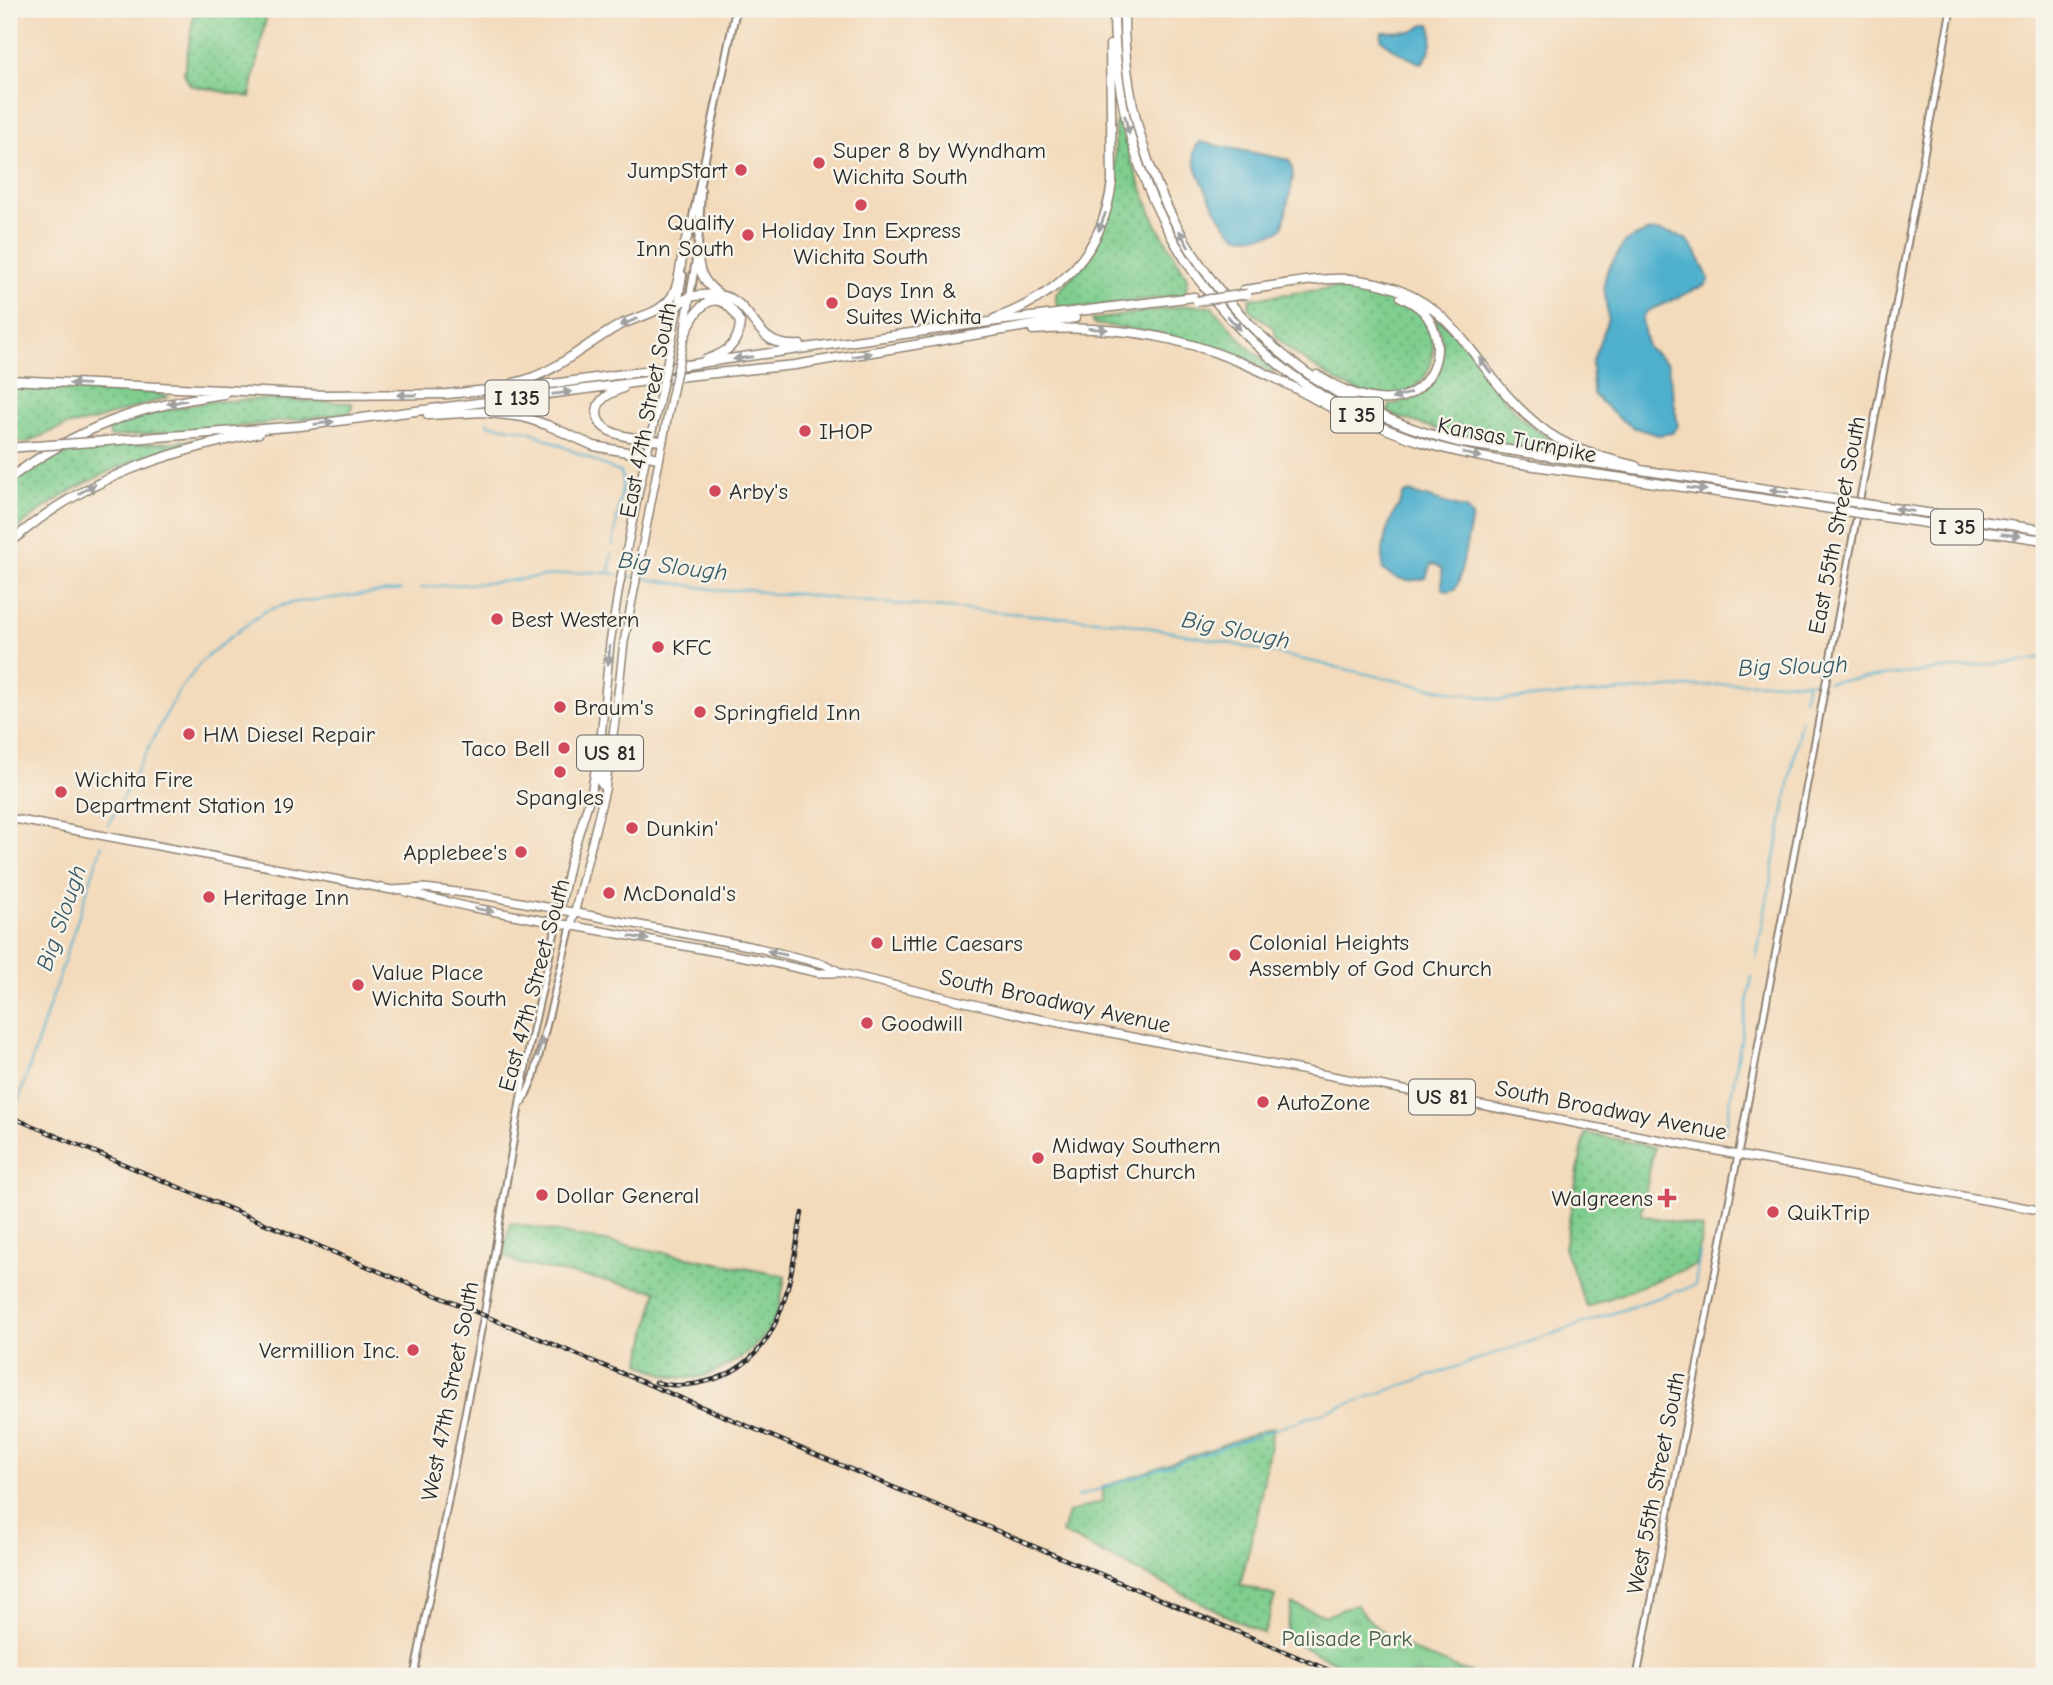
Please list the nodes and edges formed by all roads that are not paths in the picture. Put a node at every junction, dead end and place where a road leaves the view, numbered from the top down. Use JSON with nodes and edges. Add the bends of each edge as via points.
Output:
{"nodes":[{"id":1,"x":736,"y":9,"type":"edge"},
{"id":2,"x":1112,"y":9,"type":"edge"},
{"id":3,"x":1124,"y":9,"type":"edge"},
{"id":4,"x":1951,"y":9,"type":"edge"},
{"id":5,"x":701,"y":183,"type":"junction"},
{"id":6,"x":690,"y":232,"type":"junction"},
{"id":7,"x":698,"y":248,"type":"junction"},
{"id":8,"x":1245,"y":292,"type":"junction"},
{"id":9,"x":719,"y":294,"type":"junction"},
{"id":10,"x":690,"y":296,"type":"junction"},
{"id":11,"x":1196,"y":299,"type":"junction"},
{"id":12,"x":678,"y":305,"type":"junction"},
{"id":13,"x":1239,"y":315,"type":"junction"},
{"id":14,"x":981,"y":323,"type":"junction"},
{"id":15,"x":1005,"y":331,"type":"junction"},
{"id":16,"x":684,"y":338,"type":"junction"},
{"id":17,"x":859,"y":342,"type":"junction"},
{"id":18,"x":690,"y":366,"type":"junction"},
{"id":19,"x":9,"y":380,"type":"edge"},
{"id":20,"x":635,"y":383,"type":"junction"},
{"id":21,"x":245,"y":392,"type":"junction"},
{"id":22,"x":475,"y":392,"type":"junction"},
{"id":23,"x":348,"y":420,"type":"junction"},
{"id":24,"x":300,"y":426,"type":"junction"},
{"id":25,"x":1389,"y":430,"type":"junction"},
{"id":26,"x":650,"y":439,"type":"junction"},
{"id":27,"x":662,"y":441,"type":"junction"},
{"id":28,"x":9,"y":448,"type":"edge"},
{"id":29,"x":646,"y":456,"type":"junction"},
{"id":30,"x":659,"y":458,"type":"junction"},
{"id":31,"x":1687,"y":478,"type":"junction"},
{"id":32,"x":9,"y":479,"type":"edge"},
{"id":33,"x":2044,"y":530,"type":"edge"},
{"id":34,"x":2044,"y":540,"type":"edge"},
{"id":35,"x":9,"y":544,"type":"edge"},
{"id":36,"x":601,"y":738,"type":"junction"},
{"id":37,"x":605,"y":790,"type":"junction"},
{"id":38,"x":591,"y":794,"type":"junction"},
{"id":39,"x":9,"y":818,"type":"edge"},
{"id":40,"x":590,"y":846,"type":"junction"},
{"id":41,"x":399,"y":890,"type":"junction"},
{"id":42,"x":560,"y":911,"type":"junction"},
{"id":43,"x":575,"y":914,"type":"junction"},
{"id":44,"x":557,"y":923,"type":"junction"},
{"id":45,"x":572,"y":926,"type":"junction"},
{"id":46,"x":842,"y":973,"type":"junction"},
{"id":47,"x":519,"y":1112,"type":"junction"},
{"id":48,"x":1738,"y":1155,"type":"junction"},
{"id":49,"x":2044,"y":1211,"type":"edge"},
{"id":50,"x":1710,"y":1296,"type":"joint"},
{"id":51,"x":414,"y":1676,"type":"edge"},
{"id":52,"x":1637,"y":1676,"type":"edge"}],
"edges":[{"from":1,"to":5,"type":"main road","name":"East 47th Street South"},
{"from":2,"to":14,"type":"highway","one_way":true,"via":[[1113,162],[1110,196],[1099,231],[1070,275],[1052,290]]},
{"from":2,"to":25,"type":"highway","name":"Kansas Turnpike","number":"I 35","one_way":true,"via":[[1130,137],[1156,208],[1192,271],[1233,323],[1273,360],[1315,391]]},
{"from":13,"to":3,"type":"highway","name":"Kansas Turnpike","number":"I 35","one_way":true,"via":[[1186,244],[1151,171],[1130,92]]},
{"from":4,"to":48,"type":"street","name":"East 55th Street South"},
{"from":5,"to":6,"type":"main road","name":"East 47th Street South"},
{"from":5,"to":7,"type":"main road","name":"East 47th Street South"},
{"from":6,"to":12,"type":"main road","name":"East 47th Street South"},
{"from":6,"to":22,"type":"highway","one_way":true,"via":[[675,289],[665,304],[621,324],[556,367],[520,382]]},
{"from":7,"to":9,"type":"highway","via":[[701,275]]},
{"from":7,"to":10,"type":"main road","name":"East 47th Street South"},
{"from":8,"to":11,"type":"highway","bridge":true},
{"from":8,"to":13,"type":"highway","one_way":true,"via":[[1343,284],[1390,292],[1416,305],[1432,323],[1438,345],[1432,371],[1423,384],[1402,397],[1380,400],[1363,396],[1323,379]]},
{"from":31,"to":8,"type":"highway","one_way":true,"via":[[1582,451],[1539,427],[1456,330],[1426,304],[1397,290],[1333,279]]},
{"from":9,"to":10,"type":"highway"},
{"from":9,"to":17,"type":"highway","via":[[741,305],[776,343]]},
{"from":10,"to":12,"type":"highway"},
{"from":10,"to":16,"type":"main road","name":"East 47th Street South"},
{"from":11,"to":14,"type":"highway"},
{"from":11,"to":15,"type":"highway"},
{"from":12,"to":26,"type":"main road","name":"East 47th Street South","bridge":true},
{"from":13,"to":31,"type":"highway","name":"Kansas Turnpike","number":"I 35","via":[[1317,381],[1362,407],[1421,432],[1486,448]]},
{"from":14,"to":17,"type":"highway","number":"I 135"},
{"from":20,"to":15,"type":"highway","number":"I 135","one_way":true,"via":[[795,365]]},
{"from":15,"to":25,"type":"highway","one_way":true,"via":[[1112,330],[1184,343],[1232,358],[1355,420]]},
{"from":16,"to":18,"type":"highway","number":"US 81","via":[[702,304],[716,301],[732,309],[740,322],[738,338],[722,355]]},
{"from":16,"to":27,"type":"main road","name":"East 47th Street South","number":"US 81","bridge":true},
{"from":17,"to":18,"type":"highway","number":"I 135","one_way":true},
{"from":18,"to":22,"type":"highway","number":"I 135"},
{"from":21,"to":19,"type":"highway","number":"I 135","one_way":true},
{"from":23,"to":20,"type":"highway","number":"I 135","one_way":true},
{"from":20,"to":26,"type":"highway","via":[[607,394],[597,416],[604,429]]},
{"from":22,"to":21,"type":"highway","number":"I 135","one_way":true,"via":[[415,396]]},
{"from":21,"to":32,"type":"highway","one_way":true,"via":[[161,404],[94,426],[39,456]]},
{"from":24,"to":23,"type":"highway","number":"I 135","one_way":true},
{"from":23,"to":29,"type":"highway","via":[[499,414],[547,425],[594,446]]},
{"from":24,"to":28,"type":"highway","number":"I 135","bridge":true},
{"from":35,"to":24,"type":"highway","one_way":true,"via":[[54,508],[158,457]]},
{"from":25,"to":34,"type":"highway","name":"Kansas Turnpike","number":"I 35","one_way":true,"bridge":true,"via":[[1493,459]]},
{"from":26,"to":27,"type":"highway"},
{"from":26,"to":29,"type":"main road","name":"East 47th Street South"},
{"from":27,"to":30,"type":"main road","name":"East 47th Street South","number":"US 81"},
{"from":29,"to":30,"type":"highway"},
{"from":29,"to":36,"type":"main road","name":"East 47th Street South","one_way":true,"via":[[610,643]]},
{"from":30,"to":37,"type":"main road","name":"East 47th Street South","number":"US 81","via":[[620,665]]},
{"from":33,"to":31,"type":"highway","name":"Kansas Turnpike","number":"I 35","one_way":true,"bridge":true},
{"from":36,"to":37,"type":"main road","via":[[606,748],[600,782]]},
{"from":36,"to":38,"type":"main road","name":"East 47th Street South"},
{"from":37,"to":40,"type":"main road","name":"East 47th Street South","number":"US 81"},
{"from":38,"to":40,"type":"main road","via":[[598,799]]},
{"from":38,"to":42,"type":"main road","name":"East 47th Street South"},
{"from":39,"to":41,"type":"main road","name":"South Broadway Avenue"},
{"from":40,"to":43,"type":"main road","name":"East 47th Street South","number":"US 81"},
{"from":41,"to":42,"type":"main road","name":"South Broadway Avenue","via":[[447,890]]},
{"from":41,"to":44,"type":"main road","name":"South Broadway Avenue","one_way":true},
{"from":42,"to":43,"type":"main road","name":"South Broadway Avenue"},
{"from":42,"to":44,"type":"main road","name":"East 47th Street South"},
{"from":43,"to":45,"type":"main road","name":"East 47th Street South","number":"US 81"},
{"from":46,"to":43,"type":"main road","name":"South Broadway Avenue","number":"US 81","one_way":true,"via":[[758,948]]},
{"from":44,"to":45,"type":"main road","name":"South Broadway Avenue","number":"US 81"},
{"from":44,"to":47,"type":"street","name":"East 47th Street South"},
{"from":45,"to":46,"type":"main road","name":"South Broadway Avenue","number":"US 81","one_way":true,"via":[[819,973]]},
{"from":47,"to":45,"type":"street","name":"East 47th Street South","one_way":true,"via":[[534,1076]]},
{"from":46,"to":48,"type":"main road","name":"South Broadway Avenue","number":"US 81","via":[[1038,1018]]},
{"from":47,"to":51,"type":"street","name":"West 47th Street South"},
{"from":48,"to":49,"type":"main road","name":"South Broadway Avenue","number":"US 81"},
{"from":48,"to":50,"type":"street","name":"East 55th Street South"},
{"from":50,"to":52,"type":"street","name":"West 55th Street South"}]}
